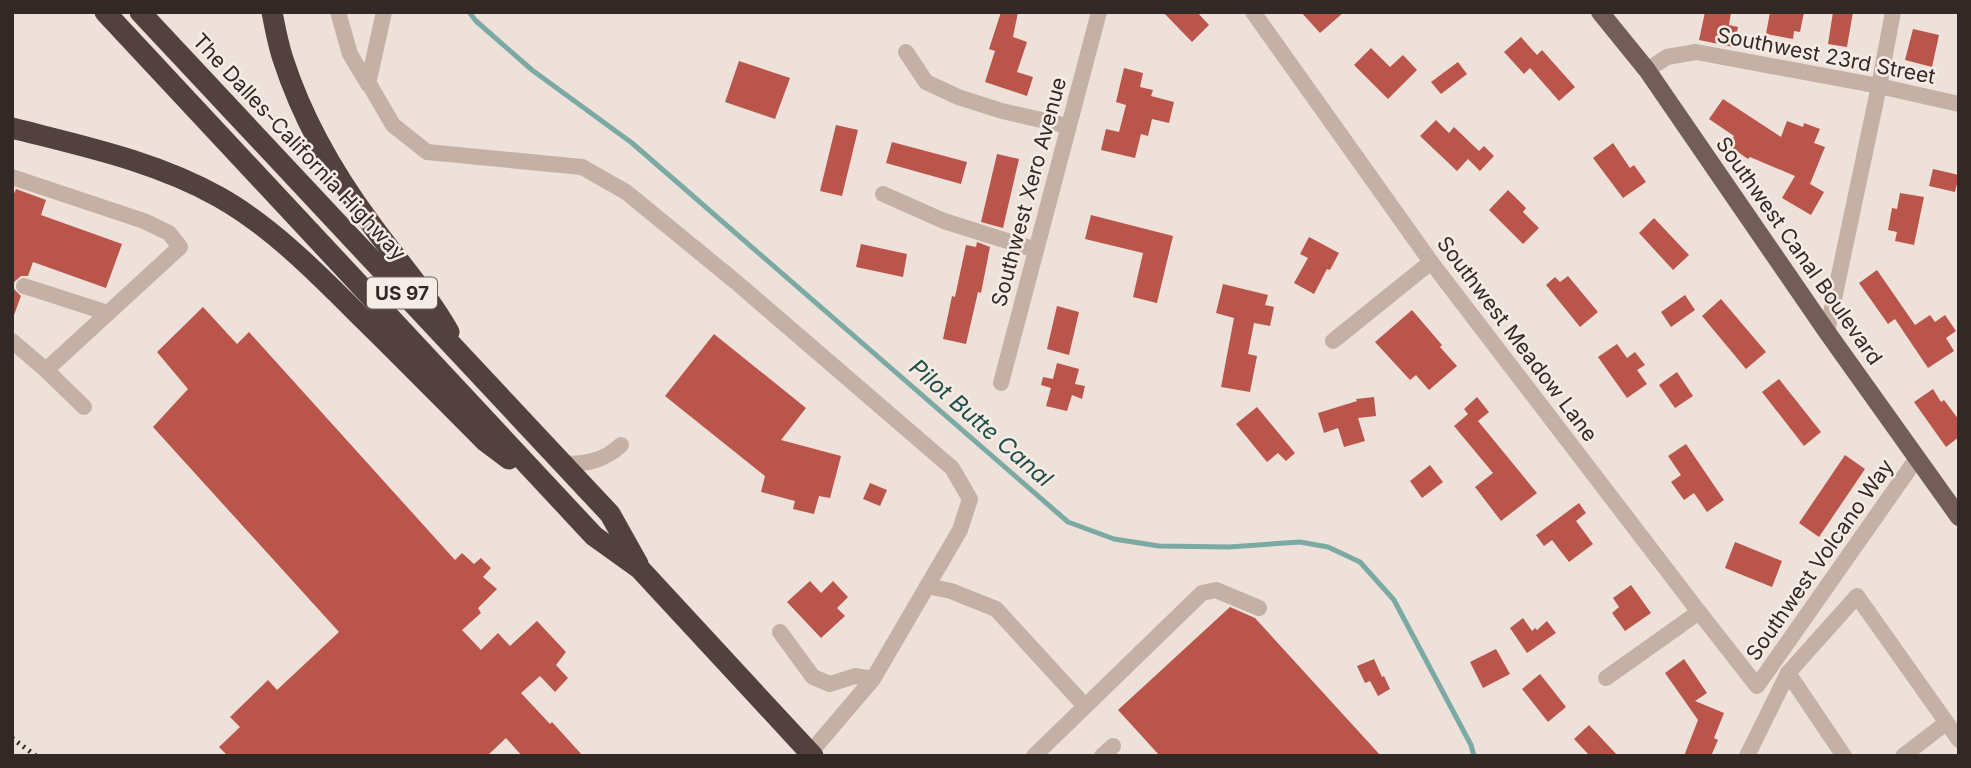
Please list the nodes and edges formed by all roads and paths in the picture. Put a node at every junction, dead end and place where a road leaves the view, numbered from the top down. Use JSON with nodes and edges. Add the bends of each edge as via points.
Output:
{"nodes":[{"id":1,"x":105,"y":12,"type":"edge"},
{"id":2,"x":140,"y":12,"type":"edge"},
{"id":3,"x":272,"y":12,"type":"edge"},
{"id":4,"x":338,"y":12,"type":"edge"},
{"id":5,"x":384,"y":12,"type":"edge"},
{"id":6,"x":1099,"y":12,"type":"edge"},
{"id":7,"x":1253,"y":12,"type":"edge"},
{"id":8,"x":1600,"y":12,"type":"edge"},
{"id":9,"x":1893,"y":12,"type":"edge"},
{"id":10,"x":906,"y":52,"type":"dead end"},
{"id":11,"x":1647,"y":70,"type":"junction"},
{"id":12,"x":368,"y":82,"type":"junction"},
{"id":13,"x":1879,"y":86,"type":"junction"},
{"id":14,"x":1959,"y":104,"type":"edge"},
{"id":15,"x":1068,"y":126,"type":"junction"},
{"id":16,"x":12,"y":128,"type":"edge"},
{"id":17,"x":12,"y":177,"type":"edge"},
{"id":18,"x":883,"y":194,"type":"dead end"},
{"id":19,"x":1036,"y":250,"type":"junction"},
{"id":20,"x":1431,"y":262,"type":"junction"},
{"id":21,"x":24,"y":286,"type":"dead end"},
{"id":22,"x":108,"y":313,"type":"junction"},
{"id":23,"x":1828,"y":332,"type":"junction"},
{"id":24,"x":12,"y":341,"type":"edge"},
{"id":25,"x":1333,"y":341,"type":"dead end"},
{"id":26,"x":468,"y":364,"type":"junction"},
{"id":27,"x":46,"y":370,"type":"junction"},
{"id":28,"x":1001,"y":383,"type":"dead end"},
{"id":29,"x":84,"y":407,"type":"dead end"},
{"id":30,"x":621,"y":445,"type":"dead end"},
{"id":31,"x":1917,"y":458,"type":"junction"},
{"id":32,"x":564,"y":464,"type":"junction"},
{"id":33,"x":549,"y":487,"type":"junction"},
{"id":34,"x":1959,"y":517,"type":"edge"},
{"id":35,"x":640,"y":569,"type":"junction"},
{"id":36,"x":927,"y":586,"type":"junction"},
{"id":37,"x":1259,"y":608,"type":"dead end"},
{"id":38,"x":1699,"y":612,"type":"junction"},
{"id":39,"x":780,"y":632,"type":"dead end"},
{"id":40,"x":1788,"y":673,"type":"junction"},
{"id":41,"x":1606,"y":678,"type":"dead end"},
{"id":42,"x":869,"y":684,"type":"junction"},
{"id":43,"x":1757,"y":686,"type":"joint"},
{"id":44,"x":1085,"y":706,"type":"junction"},
{"id":45,"x":1946,"y":723,"type":"junction"},
{"id":46,"x":1959,"y":740,"type":"edge"},
{"id":47,"x":811,"y":754,"type":"edge"},
{"id":48,"x":1034,"y":756,"type":"edge"},
{"id":49,"x":1746,"y":756,"type":"edge"},
{"id":50,"x":1844,"y":756,"type":"edge"},
{"id":51,"x":1903,"y":756,"type":"edge"}],
"edges":[{"from":1,"to":33,"type":"highway","name":"The Dalles-California Highway","number":"US 97"},
{"from":2,"to":26,"type":"highway","name":"The Dalles-California Highway","number":"US 97"},
{"from":3,"to":26,"type":"highway","via":[[283,59],[337,175],[433,304]]},
{"from":4,"to":12,"type":"street","via":[[350,54]]},
{"from":5,"to":12,"type":"street"},
{"from":6,"to":15,"type":"street","name":"Southwest Xero Avenue"},
{"from":7,"to":20,"type":"street","name":"Southwest Meadow Lane"},
{"from":8,"to":11,"type":"main road","name":"Southwest Canal Boulevard"},
{"from":9,"to":13,"type":"street"},
{"from":10,"to":15,"type":"street","via":[[926,82],[936,87],[1002,111]]},
{"from":11,"to":13,"type":"street","name":"Southwest 23rd Street","via":[[1667,57],[1696,52]]},
{"from":11,"to":23,"type":"main road","name":"Southwest Canal Boulevard"},
{"from":12,"to":36,"type":"street","via":[[393,125],[427,152],[582,167],[626,192],[952,468],[970,499],[960,530]]},
{"from":13,"to":14,"type":"street","name":"Southwest 23rd Street"},
{"from":13,"to":23,"type":"street"},
{"from":15,"to":19,"type":"street","name":"Southwest Xero Avenue"},
{"from":16,"to":33,"type":"highway","via":[[167,171],[231,204],[328,284],[485,442]]},
{"from":17,"to":22,"type":"street","via":[[144,222],[169,233],[180,247]]},
{"from":18,"to":19,"type":"street"},
{"from":19,"to":28,"type":"street","name":"Southwest Xero Avenue"},
{"from":20,"to":25,"type":"street"},
{"from":20,"to":38,"type":"street","name":"Southwest Meadow Lane"},
{"from":21,"to":22,"type":"street"},
{"from":22,"to":27,"type":"street"},
{"from":23,"to":31,"type":"main road","name":"Southwest Canal Boulevard"},
{"from":24,"to":27,"type":"street"},
{"from":26,"to":32,"type":"highway","name":"The Dalles-California Highway","number":"US 97"},
{"from":27,"to":29,"type":"street"},
{"from":30,"to":32,"type":"street","via":[[610,455],[583,464]]},
{"from":31,"to":34,"type":"main road","name":"Southwest Canal Boulevard"},
{"from":31,"to":43,"type":"street","name":"Southwest Volcano Way"},
{"from":32,"to":35,"type":"highway","name":"The Dalles-California Highway","number":"US 97","via":[[610,513]]},
{"from":33,"to":35,"type":"highway","name":"The Dalles-California Highway","number":"US 97","via":[[594,536]]},
{"from":35,"to":47,"type":"highway","name":"The Dalles-California Highway","number":"US 97"},
{"from":36,"to":42,"type":"street"},
{"from":36,"to":44,"type":"street","via":[[996,609]]},
{"from":37,"to":44,"type":"street","via":[[1216,590],[1202,593]]},
{"from":38,"to":41,"type":"street"},
{"from":38,"to":43,"type":"street","name":"Southwest Meadow Lane"},
{"from":39,"to":42,"type":"street","via":[[813,677],[830,684],[867,677]]},
{"from":40,"to":45,"type":"street","via":[[1857,596]]},
{"from":40,"to":49,"type":"street"},
{"from":40,"to":50,"type":"street"},
{"from":42,"to":47,"type":"street"},
{"from":44,"to":48,"type":"street"},
{"from":45,"to":46,"type":"street"},
{"from":45,"to":51,"type":"street"}]}
